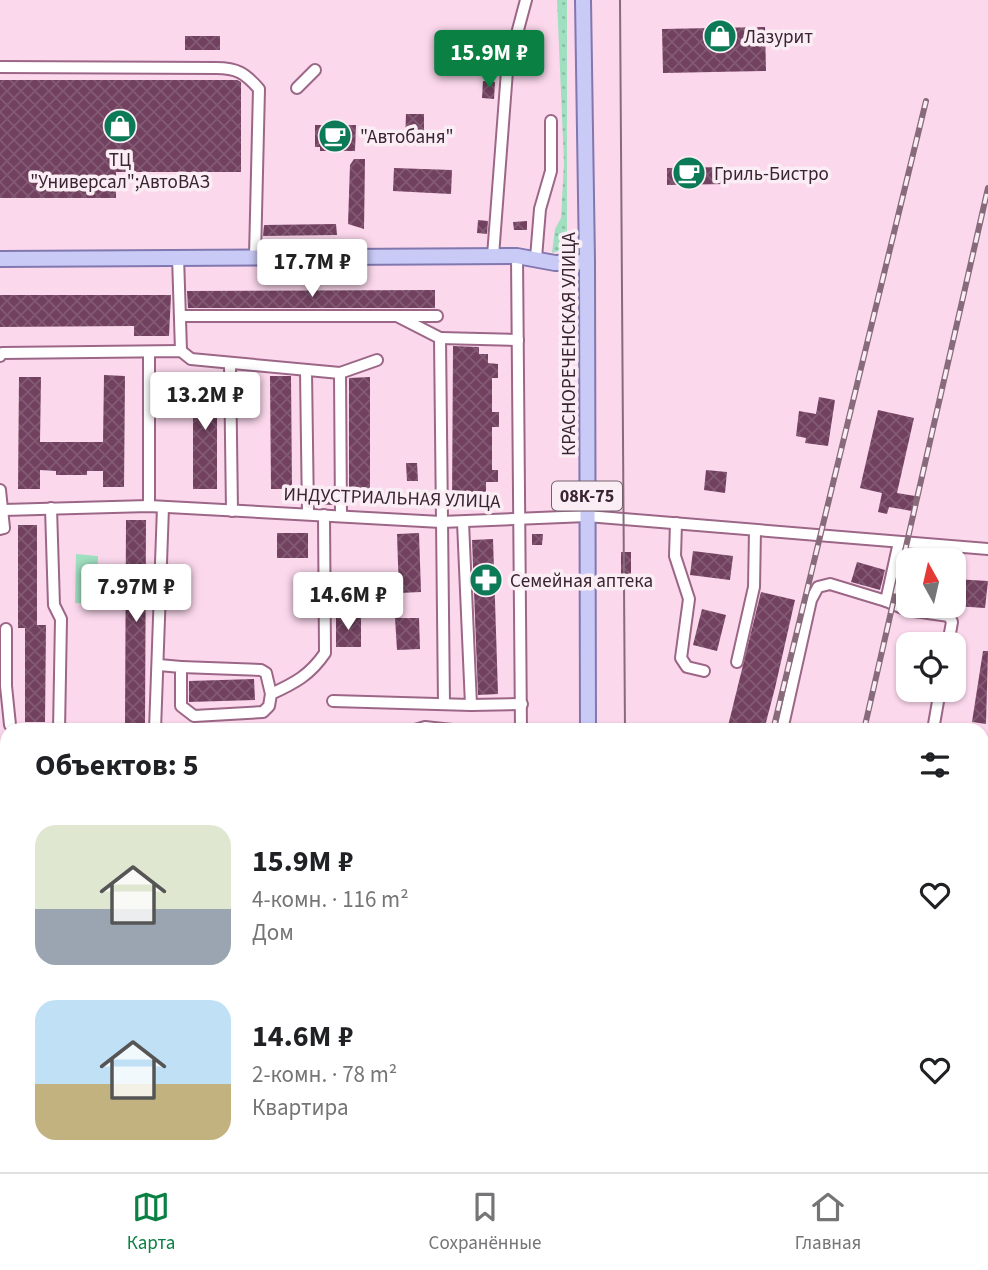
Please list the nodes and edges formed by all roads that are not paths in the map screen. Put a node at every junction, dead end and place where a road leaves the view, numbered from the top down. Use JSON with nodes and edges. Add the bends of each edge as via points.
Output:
{"nodes":[{"id":1,"x":526,"y":0,"type":"edge"},
{"id":2,"x":583,"y":0,"type":"edge"},
{"id":3,"x":0,"y":66,"type":"edge"},
{"id":4,"x":315,"y":71,"type":"dead end"},
{"id":5,"x":297,"y":88,"type":"dead end"},
{"id":6,"x":551,"y":121,"type":"dead end"},
{"id":7,"x":178,"y":256,"type":"junction"},
{"id":8,"x":255,"y":256,"type":"junction"},
{"id":9,"x":493,"y":256,"type":"junction"},
{"id":10,"x":517,"y":256,"type":"junction"},
{"id":11,"x":536,"y":258,"type":"junction"},
{"id":12,"x":0,"y":259,"type":"edge"},
{"id":13,"x":587,"y":262,"type":"junction"},
{"id":14,"x":181,"y":316,"type":"junction"},
{"id":15,"x":397,"y":316,"type":"junction"},
{"id":16,"x":437,"y":316,"type":"dead end"},
{"id":17,"x":439,"y":338,"type":"junction"},
{"id":18,"x":518,"y":340,"type":"junction"},
{"id":19,"x":181,"y":351,"type":"junction"},
{"id":20,"x":149,"y":352,"type":"junction"},
{"id":21,"x":0,"y":356,"type":"edge"},
{"id":22,"x":377,"y":360,"type":"dead end"},
{"id":23,"x":230,"y":364,"type":"junction"},
{"id":24,"x":306,"y":371,"type":"junction"},
{"id":25,"x":340,"y":373,"type":"junction"},
{"id":26,"x":0,"y":490,"type":"edge"},
{"id":27,"x":149,"y":506,"type":"junction"},
{"id":28,"x":163,"y":507,"type":"junction"},
{"id":29,"x":51,"y":509,"type":"junction"},
{"id":30,"x":3,"y":510,"type":"junction"},
{"id":31,"x":232,"y":511,"type":"junction"},
{"id":32,"x":308,"y":514,"type":"junction"},
{"id":33,"x":324,"y":515,"type":"junction"},
{"id":34,"x":341,"y":516,"type":"junction"},
{"id":35,"x":587,"y":516,"type":"junction"},
{"id":36,"x":518,"y":520,"type":"junction"},
{"id":37,"x":441,"y":522,"type":"junction"},
{"id":38,"x":463,"y":522,"type":"junction"},
{"id":39,"x":676,"y":523,"type":"junction"},
{"id":40,"x":0,"y":529,"type":"edge"},
{"id":41,"x":755,"y":530,"type":"junction"},
{"id":42,"x":899,"y":542,"type":"junction"},
{"id":43,"x":988,"y":549,"type":"edge"},
{"id":44,"x":886,"y":601,"type":"junction"},
{"id":45,"x":6,"y":629,"type":"dead end"},
{"id":46,"x":950,"y":632,"type":"edge"},
{"id":47,"x":737,"y":662,"type":"dead end"},
{"id":48,"x":159,"y":665,"type":"junction"},
{"id":49,"x":181,"y":667,"type":"junction"},
{"id":50,"x":704,"y":671,"type":"dead end"},
{"id":51,"x":271,"y":694,"type":"junction"},
{"id":52,"x":333,"y":701,"type":"dead end"},
{"id":53,"x":938,"y":702,"type":"edge"},
{"id":54,"x":444,"y":704,"type":"junction"},
{"id":55,"x":471,"y":705,"type":"junction"},
{"id":56,"x":522,"y":705,"type":"junction"},
{"id":57,"x":7,"y":723,"type":"edge"},
{"id":58,"x":60,"y":723,"type":"edge"},
{"id":59,"x":155,"y":723,"type":"edge"},
{"id":60,"x":522,"y":723,"type":"edge"},
{"id":61,"x":587,"y":723,"type":"edge"},
{"id":62,"x":784,"y":723,"type":"edge"},
{"id":63,"x":934,"y":723,"type":"edge"}],
"edges":[{"from":1,"to":9,"type":"street","via":[[507,71]]},
{"from":2,"to":13,"type":"main road","name":"КРАСНОРЕЧЕНСКАЯ УЛИЦА"},
{"from":3,"to":8,"type":"street","via":[[237,68],[248,76],[259,89]]},
{"from":4,"to":5,"type":"street"},
{"from":6,"to":11,"type":"street","via":[[551,172],[540,209]]},
{"from":7,"to":8,"type":"main road"},
{"from":7,"to":12,"type":"main road"},
{"from":7,"to":14,"type":"street"},
{"from":8,"to":9,"type":"main road"},
{"from":9,"to":10,"type":"main road"},
{"from":10,"to":11,"type":"main road"},
{"from":10,"to":18,"type":"street"},
{"from":11,"to":13,"type":"main road"},
{"from":13,"to":35,"type":"main road","name":"КРАСНОРЕЧЕНСКАЯ УЛИЦА","number":"08К-75"},
{"from":14,"to":15,"type":"street"},
{"from":14,"to":19,"type":"street"},
{"from":15,"to":16,"type":"street"},
{"from":15,"to":17,"type":"street"},
{"from":17,"to":18,"type":"street"},
{"from":17,"to":37,"type":"street"},
{"from":18,"to":36,"type":"street"},
{"from":19,"to":20,"type":"street"},
{"from":19,"to":23,"type":"street","via":[[191,359]]},
{"from":20,"to":21,"type":"street"},
{"from":20,"to":27,"type":"street"},
{"from":22,"to":25,"type":"street"},
{"from":23,"to":24,"type":"street"},
{"from":23,"to":31,"type":"street"},
{"from":24,"to":25,"type":"street"},
{"from":24,"to":32,"type":"street"},
{"from":25,"to":34,"type":"street"},
{"from":26,"to":30,"type":"street"},
{"from":27,"to":28,"type":"street","name":"ИНДУСТРИАЛЬНАЯ УЛИЦА"},
{"from":27,"to":29,"type":"street","name":"ИНДУСТРИАЛЬНАЯ УЛИЦА"},
{"from":28,"to":31,"type":"street","name":"ИНДУСТРИАЛЬНАЯ УЛИЦА"},
{"from":28,"to":48,"type":"street"},
{"from":29,"to":30,"type":"street","name":"ИНДУСТРИАЛЬНАЯ УЛИЦА"},
{"from":29,"to":58,"type":"street","via":[[54,605],[61,619]]},
{"from":30,"to":40,"type":"street","via":[[4,528]]},
{"from":31,"to":32,"type":"street","name":"ИНДУСТРИАЛЬНАЯ УЛИЦА"},
{"from":32,"to":33,"type":"street","name":"ИНДУСТРИАЛЬНАЯ УЛИЦА"},
{"from":33,"to":34,"type":"street","name":"ИНДУСТРИАЛЬНАЯ УЛИЦА"},
{"from":33,"to":51,"type":"street","via":[[325,653],[299,681]]},
{"from":34,"to":37,"type":"street","name":"ИНДУСТРИАЛЬНАЯ УЛИЦА"},
{"from":35,"to":36,"type":"street","name":"ИНДУСТРИАЛЬНАЯ УЛИЦА"},
{"from":35,"to":39,"type":"street","name":"ИНДУСТРИАЛЬНАЯ УЛИЦА"},
{"from":35,"to":61,"type":"main road","name":"КРАСНОРЕЧЕНСКАЯ УЛИЦА","number":"08К-75"},
{"from":36,"to":38,"type":"street","name":"ИНДУСТРИАЛЬНАЯ УЛИЦА"},
{"from":36,"to":56,"type":"street"},
{"from":37,"to":38,"type":"street","name":"ИНДУСТРИАЛЬНАЯ УЛИЦА"},
{"from":37,"to":54,"type":"street"},
{"from":38,"to":55,"type":"street"},
{"from":39,"to":41,"type":"street","name":"ИНДУСТРИАЛЬНАЯ УЛИЦА"},
{"from":39,"to":50,"type":"street","via":[[675,556],[689,599],[681,659],[687,667]]},
{"from":41,"to":42,"type":"street","name":"ИНДУСТРИАЛЬНАЯ УЛИЦА"},
{"from":41,"to":47,"type":"street","via":[[754,587]]},
{"from":42,"to":43,"type":"street","name":"ИНДУСТРИАЛЬНАЯ УЛИЦА"},
{"from":42,"to":44,"type":"street"},
{"from":44,"to":46,"type":"street","via":[[907,610],[949,617]]},
{"from":44,"to":62,"type":"street","via":[[830,584],[818,587],[811,600]]},
{"from":45,"to":57,"type":"street"},
{"from":48,"to":49,"type":"street"},
{"from":48,"to":59,"type":"street"},
{"from":49,"to":51,"type":"street","via":[[261,670]]},
{"from":49,"to":51,"type":"street","via":[[181,706],[194,716],[263,712]]},
{"from":52,"to":54,"type":"street"},
{"from":53,"to":63,"type":"street"},
{"from":54,"to":55,"type":"street"},
{"from":55,"to":56,"type":"street"},
{"from":56,"to":60,"type":"street"}]}
